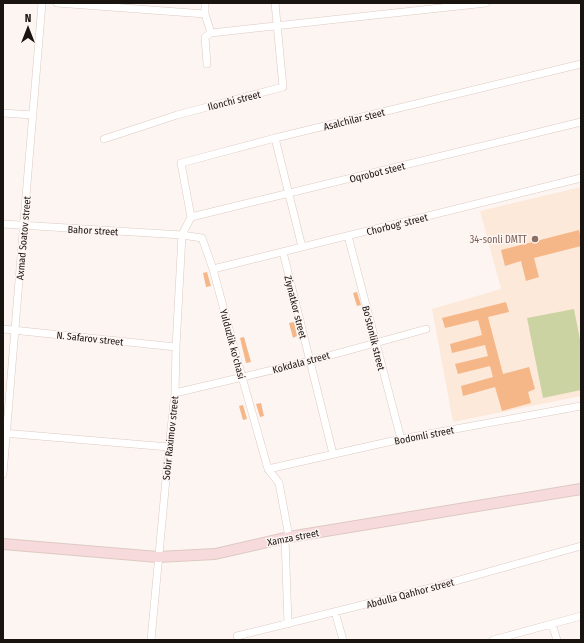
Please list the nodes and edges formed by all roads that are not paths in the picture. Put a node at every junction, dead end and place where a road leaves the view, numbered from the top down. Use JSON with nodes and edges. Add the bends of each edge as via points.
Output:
{"nodes":[{"id":1,"x":42,"y":3,"type":"edge"},
{"id":2,"x":57,"y":3,"type":"edge"},
{"id":3,"x":206,"y":3,"type":"edge"},
{"id":4,"x":274,"y":3,"type":"edge"},
{"id":5,"x":486,"y":3,"type":"edge"},
{"id":6,"x":205,"y":14,"type":"junction"},
{"id":7,"x":277,"y":26,"type":"junction"},
{"id":8,"x":211,"y":33,"type":"junction"},
{"id":9,"x":207,"y":64,"type":"dead end"},
{"id":10,"x":581,"y":64,"type":"edge"},
{"id":11,"x":3,"y":113,"type":"edge"},
{"id":12,"x":33,"y":116,"type":"junction"},
{"id":13,"x":581,"y":122,"type":"edge"},
{"id":14,"x":275,"y":138,"type":"junction"},
{"id":15,"x":104,"y":139,"type":"dead end"},
{"id":16,"x":581,"y":178,"type":"edge"},
{"id":17,"x":289,"y":194,"type":"junction"},
{"id":18,"x":191,"y":217,"type":"junction"},
{"id":19,"x":3,"y":224,"type":"edge"},
{"id":20,"x":23,"y":226,"type":"junction"},
{"id":21,"x":182,"y":235,"type":"junction"},
{"id":22,"x":348,"y":236,"type":"junction"},
{"id":23,"x":302,"y":247,"type":"junction"},
{"id":24,"x":283,"y":252,"type":"junction"},
{"id":25,"x":213,"y":269,"type":"junction"},
{"id":26,"x":3,"y":329,"type":"edge"},
{"id":27,"x":426,"y":329,"type":"dead end"},
{"id":28,"x":15,"y":330,"type":"junction"},
{"id":29,"x":375,"y":342,"type":"junction"},
{"id":30,"x":176,"y":347,"type":"junction"},
{"id":31,"x":310,"y":361,"type":"junction"},
{"id":32,"x":242,"y":377,"type":"junction"},
{"id":33,"x":175,"y":393,"type":"junction"},
{"id":34,"x":581,"y":406,"type":"edge"},
{"id":35,"x":5,"y":433,"type":"edge"},
{"id":36,"x":401,"y":439,"type":"junction"},
{"id":37,"x":169,"y":447,"type":"junction"},
{"id":38,"x":333,"y":454,"type":"junction"},
{"id":39,"x":268,"y":469,"type":"junction"},
{"id":40,"x":3,"y":474,"type":"edge"},
{"id":41,"x":581,"y":489,"type":"edge"},
{"id":42,"x":287,"y":537,"type":"junction"},
{"id":43,"x":3,"y":544,"type":"edge"},
{"id":44,"x":581,"y":546,"type":"edge"},
{"id":45,"x":158,"y":557,"type":"junction"},
{"id":46,"x":335,"y":612,"type":"junction"},
{"id":47,"x":581,"y":616,"type":"edge"},
{"id":48,"x":288,"y":624,"type":"junction"},
{"id":49,"x":552,"y":624,"type":"junction"},
{"id":50,"x":237,"y":636,"type":"dead end"},
{"id":51,"x":151,"y":640,"type":"edge"},
{"id":52,"x":343,"y":640,"type":"edge"},
{"id":53,"x":493,"y":640,"type":"edge"},
{"id":54,"x":557,"y":640,"type":"edge"}],
"edges":[{"from":1,"to":12,"type":"street","name":"Axmad Soatov street"},
{"from":2,"to":6,"type":"street"},
{"from":3,"to":6,"type":"street"},
{"from":4,"to":7,"type":"street","name":"Ilonchi street"},
{"from":5,"to":7,"type":"street"},
{"from":6,"to":8,"type":"street"},
{"from":7,"to":8,"type":"street"},
{"from":7,"to":15,"type":"street","name":"Ilonchi street","via":[[283,88],[177,115]]},
{"from":8,"to":9,"type":"street","via":[[205,37]]},
{"from":10,"to":14,"type":"street","name":"Asalchilar steet"},
{"from":11,"to":12,"type":"street"},
{"from":12,"to":20,"type":"street","name":"Axmad Soatov street"},
{"from":13,"to":17,"type":"street","name":"Oqrobot steet"},
{"from":14,"to":17,"type":"street"},
{"from":14,"to":18,"type":"street","name":"Asalchilar steet","via":[[181,163]]},
{"from":16,"to":22,"type":"street","name":"Chorbog' street"},
{"from":17,"to":18,"type":"street","name":"Oqrobot steet"},
{"from":17,"to":23,"type":"street"},
{"from":18,"to":21,"type":"street"},
{"from":19,"to":20,"type":"street","name":"Bahor street"},
{"from":20,"to":21,"type":"street","name":"Bahor street"},
{"from":20,"to":28,"type":"street","name":"Axmad Soatov street"},
{"from":21,"to":25,"type":"street","name":"Yulduzlik ko'chasi","via":[[202,238]]},
{"from":21,"to":30,"type":"street","name":"Sobir Raximov street"},
{"from":22,"to":23,"type":"street","name":"Chorbog' street"},
{"from":22,"to":29,"type":"street","name":"Bo'stonlik street"},
{"from":23,"to":24,"type":"street","name":"Chorbog' street"},
{"from":24,"to":25,"type":"street","name":"Chorbog' street"},
{"from":24,"to":31,"type":"street","name":"Ziynatkor street"},
{"from":25,"to":32,"type":"street","name":"Yulduzlik ko'chasi"},
{"from":26,"to":28,"type":"street","name":"N. Safarov street"},
{"from":27,"to":29,"type":"street","name":"Kokdala street"},
{"from":28,"to":30,"type":"street","name":"N. Safarov street"},
{"from":28,"to":35,"type":"street","name":"Axmad Soatov street"},
{"from":29,"to":31,"type":"street","name":"Kokdala street"},
{"from":29,"to":36,"type":"street","name":"Bo'stonlik street"},
{"from":30,"to":33,"type":"street","name":"Sobir Raximov street"},
{"from":31,"to":32,"type":"street","name":"Kokdala street"},
{"from":31,"to":38,"type":"street","name":"Ziynatkor street"},
{"from":32,"to":33,"type":"street","name":"Kokdala street"},
{"from":32,"to":39,"type":"street","name":"Yulduzlik ko'chasi"},
{"from":33,"to":37,"type":"street","name":"Sobir Raximov street"},
{"from":34,"to":36,"type":"street","name":"Bodomli street"},
{"from":35,"to":37,"type":"street"},
{"from":35,"to":40,"type":"street","name":"Axmad Soatov street"},
{"from":36,"to":38,"type":"street","name":"Bodomli street"},
{"from":37,"to":45,"type":"street","name":"Sobir Raximov street"},
{"from":38,"to":39,"type":"street","name":"Bodomli street"},
{"from":39,"to":42,"type":"street","name":"Yulduzlik ko'chasi","via":[[279,483]]},
{"from":41,"to":42,"type":"main road","name":"Xamza street"},
{"from":42,"to":45,"type":"main road","name":"Xamza street","via":[[215,554]]},
{"from":42,"to":48,"type":"street","name":"Yulduzlik ko'chasi"},
{"from":43,"to":45,"type":"main road","name":"Xamza street"},
{"from":44,"to":46,"type":"street","name":"Abdulla Qahhor street"},
{"from":45,"to":51,"type":"street","name":"Sobir Raximov street"},
{"from":46,"to":48,"type":"street","name":"Abdulla Qahhor street"},
{"from":46,"to":52,"type":"street"},
{"from":47,"to":49,"type":"street"},
{"from":48,"to":50,"type":"street","name":"Abdulla Qahhor street"},
{"from":49,"to":53,"type":"street"},
{"from":49,"to":54,"type":"street"}]}
